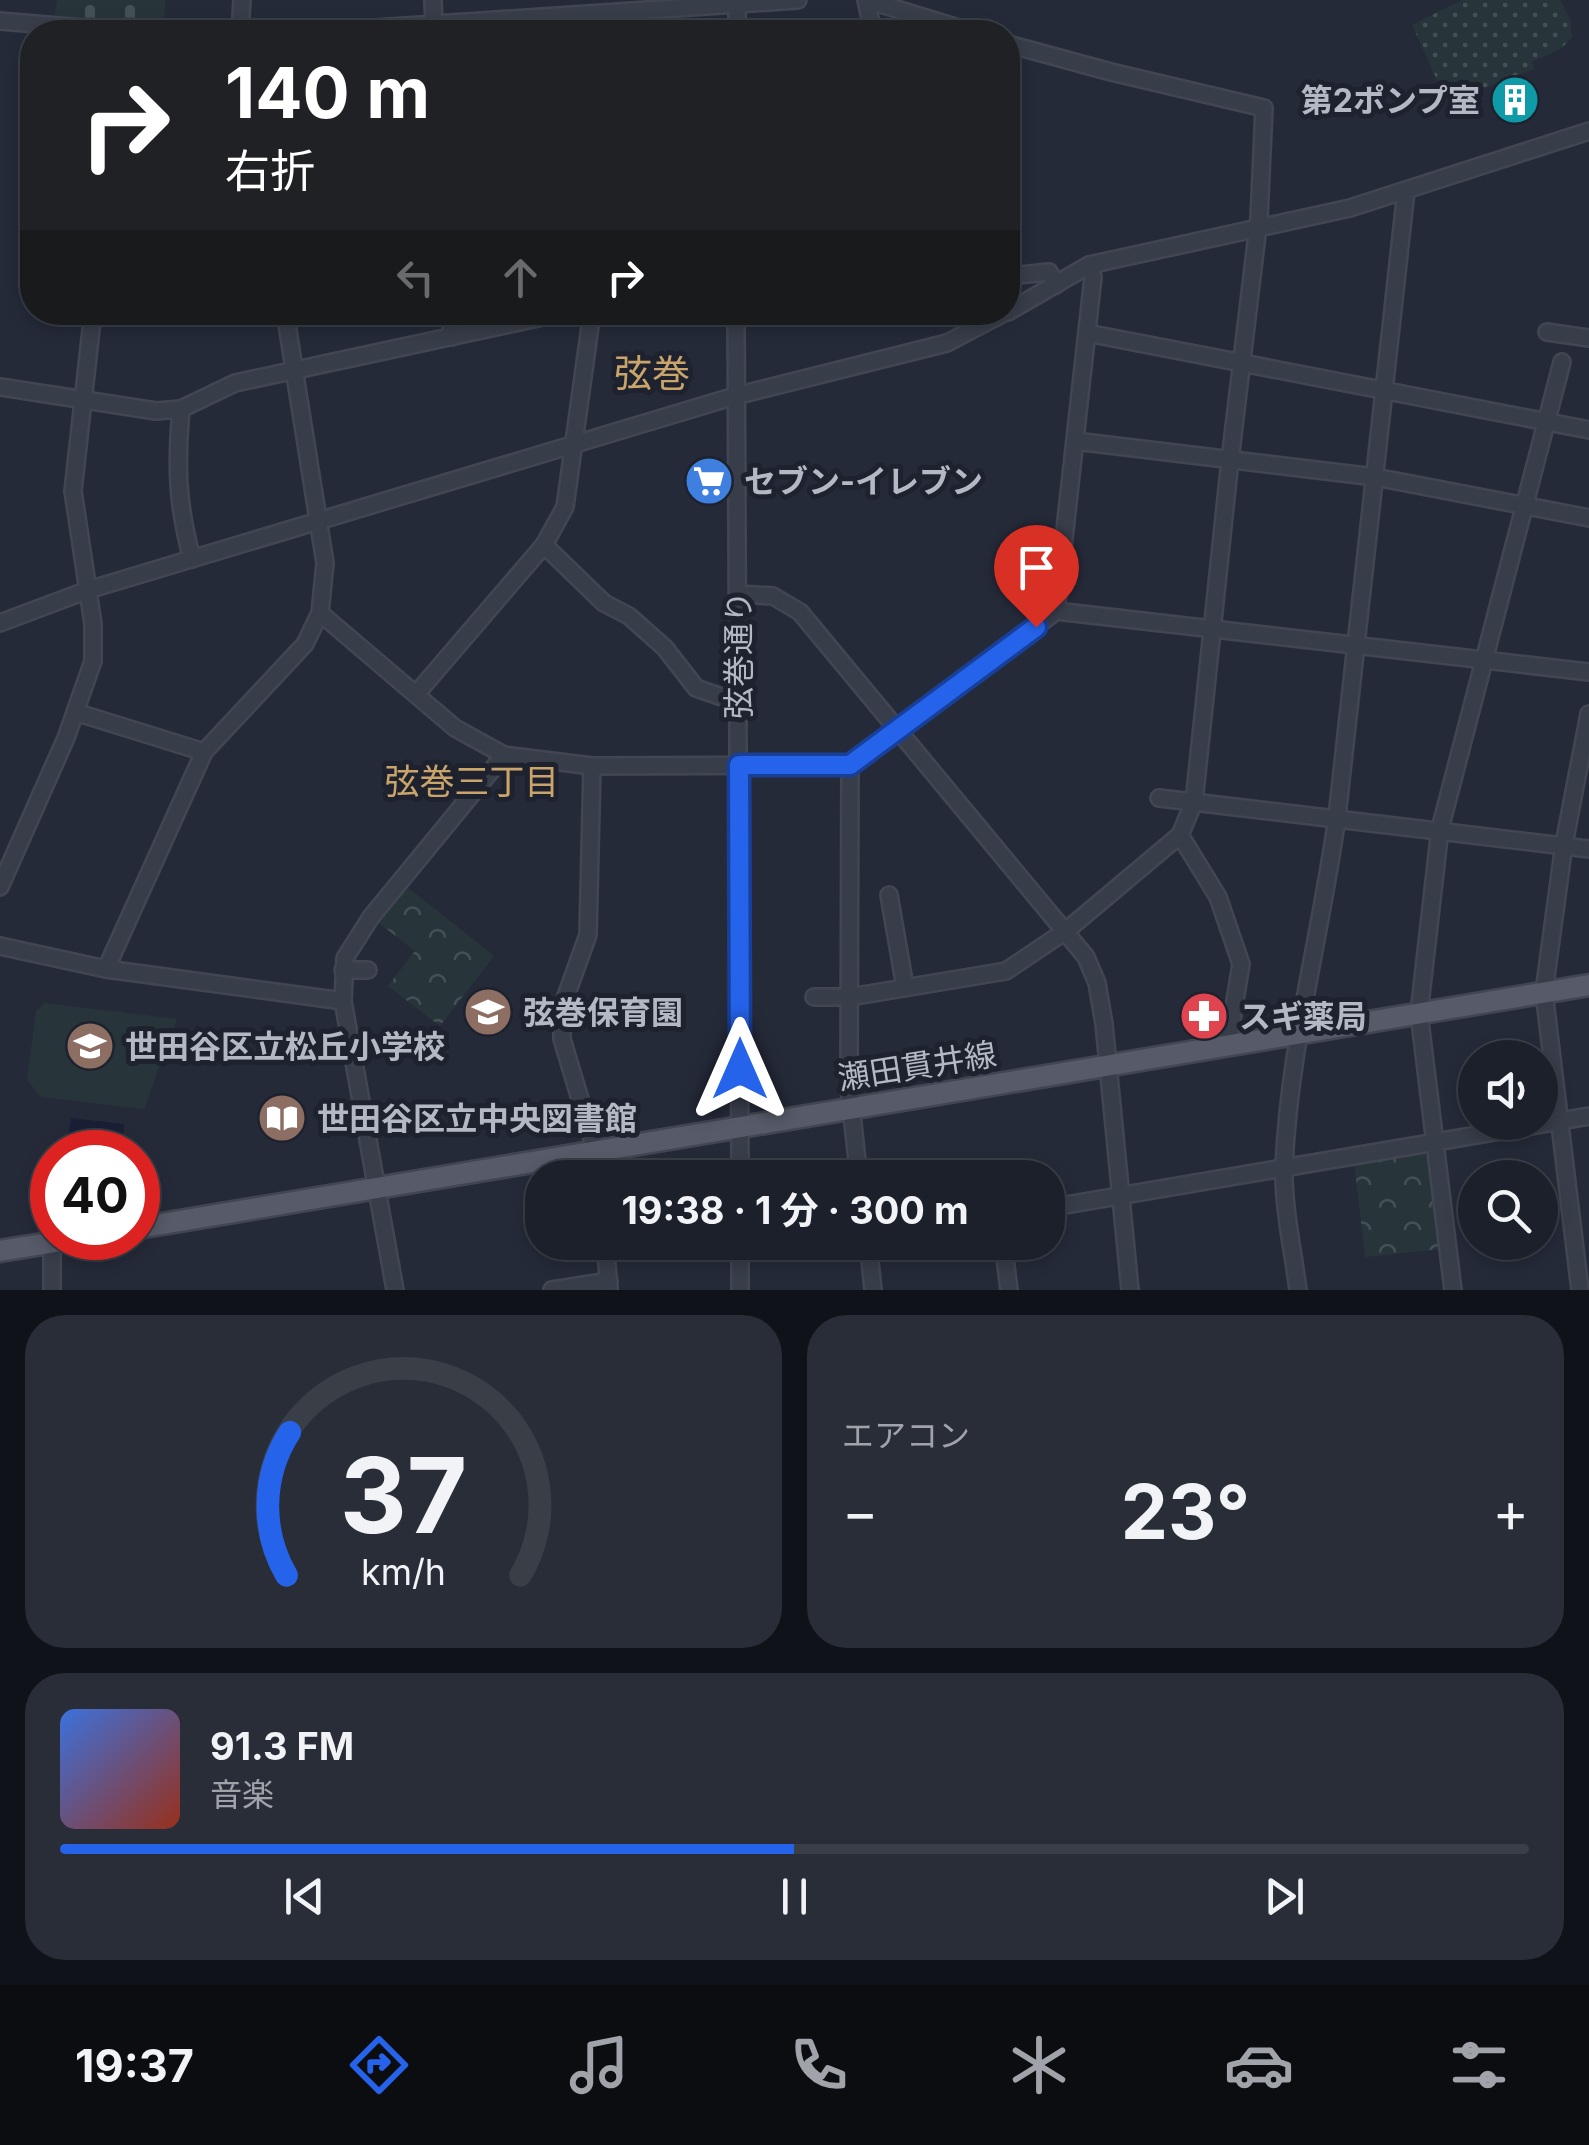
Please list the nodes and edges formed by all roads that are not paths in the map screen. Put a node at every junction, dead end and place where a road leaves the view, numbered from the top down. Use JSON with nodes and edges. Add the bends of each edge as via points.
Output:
{"nodes":[{"id":1,"x":798,"y":0,"type":"edge"},
{"id":2,"x":866,"y":0,"type":"edge"},
{"id":3,"x":737,"y":2,"type":"edge"},
{"id":4,"x":550,"y":8,"type":"edge"},
{"id":5,"x":480,"y":20,"type":"edge"},
{"id":6,"x":932,"y":20,"type":"edge"},
{"id":7,"x":1020,"y":47,"type":"edge"},
{"id":8,"x":1589,"y":131,"type":"edge"},
{"id":9,"x":1406,"y":191,"type":"junction"},
{"id":10,"x":1256,"y":229,"type":"junction"},
{"id":11,"x":1089,"y":265,"type":"junction"},
{"id":12,"x":1020,"y":275,"type":"edge"},
{"id":13,"x":1056,"y":284,"type":"junction"},
{"id":14,"x":1020,"y":305,"type":"edge"},
{"id":15,"x":92,"y":325,"type":"edge"},
{"id":16,"x":287,"y":325,"type":"edge"},
{"id":17,"x":451,"y":325,"type":"edge"},
{"id":18,"x":504,"y":325,"type":"edge"},
{"id":19,"x":590,"y":325,"type":"edge"},
{"id":20,"x":736,"y":325,"type":"edge"},
{"id":21,"x":982,"y":325,"type":"edge"},
{"id":22,"x":1547,"y":332,"type":"dead end"},
{"id":23,"x":1087,"y":333,"type":"junction"},
{"id":24,"x":452,"y":336,"type":"junction"},
{"id":25,"x":1589,"y":338,"type":"edge"},
{"id":26,"x":1562,"y":362,"type":"dead end"},
{"id":27,"x":1241,"y":363,"type":"junction"},
{"id":28,"x":295,"y":370,"type":"junction"},
{"id":29,"x":0,"y":387,"type":"edge"},
{"id":30,"x":1386,"y":390,"type":"junction"},
{"id":31,"x":736,"y":396,"type":"junction"},
{"id":32,"x":83,"y":400,"type":"junction"},
{"id":33,"x":181,"y":409,"type":"junction"},
{"id":34,"x":1546,"y":422,"type":"junction"},
{"id":35,"x":1589,"y":430,"type":"edge"},
{"id":36,"x":1075,"y":442,"type":"junction"},
{"id":37,"x":574,"y":446,"type":"junction"},
{"id":38,"x":1230,"y":460,"type":"junction"},
{"id":39,"x":1375,"y":476,"type":"junction"},
{"id":40,"x":1524,"y":506,"type":"junction"},
{"id":41,"x":1589,"y":518,"type":"edge"},
{"id":42,"x":317,"y":521,"type":"junction"},
{"id":43,"x":544,"y":545,"type":"junction"},
{"id":44,"x":192,"y":559,"type":"junction"},
{"id":45,"x":88,"y":590,"type":"junction"},
{"id":46,"x":738,"y":594,"type":"junction"},
{"id":47,"x":1056,"y":611,"type":"junction"},
{"id":48,"x":320,"y":614,"type":"junction"},
{"id":49,"x":0,"y":623,"type":"edge"},
{"id":50,"x":1213,"y":630,"type":"junction"},
{"id":51,"x":1356,"y":645,"type":"junction"},
{"id":52,"x":1485,"y":660,"type":"junction"},
{"id":53,"x":1589,"y":672,"type":"edge"},
{"id":54,"x":417,"y":693,"type":"junction"},
{"id":55,"x":738,"y":703,"type":"junction"},
{"id":56,"x":75,"y":712,"type":"junction"},
{"id":57,"x":1589,"y":714,"type":"edge"},
{"id":58,"x":898,"y":729,"type":"junction"},
{"id":59,"x":204,"y":752,"type":"junction"},
{"id":60,"x":504,"y":755,"type":"junction"},
{"id":61,"x":739,"y":765,"type":"junction"},
{"id":62,"x":850,"y":765,"type":"junction"},
{"id":63,"x":592,"y":766,"type":"junction"},
{"id":64,"x":1159,"y":798,"type":"dead end"},
{"id":65,"x":1194,"y":802,"type":"junction"},
{"id":66,"x":1337,"y":817,"type":"junction"},
{"id":67,"x":1440,"y":829,"type":"junction"},
{"id":68,"x":1180,"y":835,"type":"junction"},
{"id":69,"x":1564,"y":844,"type":"junction"},
{"id":70,"x":1589,"y":849,"type":"edge"},
{"id":71,"x":0,"y":886,"type":"edge"},
{"id":72,"x":889,"y":895,"type":"dead end"},
{"id":73,"x":1066,"y":930,"type":"junction"},
{"id":74,"x":0,"y":946,"type":"edge"},
{"id":75,"x":106,"y":969,"type":"junction"},
{"id":76,"x":343,"y":970,"type":"junction"},
{"id":77,"x":368,"y":970,"type":"dead end"},
{"id":78,"x":1589,"y":984,"type":"edge"},
{"id":79,"x":905,"y":987,"type":"junction"},
{"id":80,"x":1544,"y":992,"type":"junction"},
{"id":81,"x":850,"y":997,"type":"junction"},
{"id":82,"x":814,"y":998,"type":"dead end"},
{"id":83,"x":344,"y":1001,"type":"junction"},
{"id":84,"x":1419,"y":1013,"type":"junction"},
{"id":85,"x":1297,"y":1033,"type":"junction"},
{"id":86,"x":1228,"y":1044,"type":"junction"},
{"id":87,"x":1108,"y":1065,"type":"junction"},
{"id":88,"x":849,"y":1107,"type":"junction"},
{"id":89,"x":1589,"y":1116,"type":"edge"},
{"id":90,"x":1561,"y":1120,"type":"junction"},
{"id":91,"x":740,"y":1127,"type":"junction"},
{"id":92,"x":1435,"y":1142,"type":"junction"},
{"id":93,"x":595,"y":1149,"type":"junction"},
{"id":94,"x":596,"y":1160,"type":"edge"},
{"id":95,"x":740,"y":1160,"type":"edge"},
{"id":96,"x":856,"y":1160,"type":"edge"},
{"id":97,"x":1284,"y":1168,"type":"junction"},
{"id":98,"x":377,"y":1188,"type":"junction"},
{"id":99,"x":1121,"y":1195,"type":"junction"},
{"id":100,"x":1065,"y":1205,"type":"edge"},
{"id":101,"x":160,"y":1224,"type":"edge"},
{"id":102,"x":30,"y":1246,"type":"edge"},
{"id":103,"x":0,"y":1251,"type":"edge"},
{"id":104,"x":52,"y":1260,"type":"edge"},
{"id":105,"x":606,"y":1260,"type":"edge"},
{"id":106,"x":740,"y":1260,"type":"edge"},
{"id":107,"x":870,"y":1260,"type":"edge"},
{"id":108,"x":1005,"y":1260,"type":"edge"},
{"id":109,"x":609,"y":1286,"type":"edge"},
{"id":110,"x":52,"y":1290,"type":"edge"},
{"id":111,"x":395,"y":1290,"type":"edge"},
{"id":112,"x":552,"y":1290,"type":"edge"},
{"id":113,"x":740,"y":1290,"type":"edge"},
{"id":114,"x":873,"y":1290,"type":"edge"},
{"id":115,"x":1009,"y":1290,"type":"edge"},
{"id":116,"x":1130,"y":1290,"type":"edge"},
{"id":117,"x":1298,"y":1290,"type":"edge"},
{"id":118,"x":1454,"y":1290,"type":"edge"},
{"id":119,"x":1580,"y":1290,"type":"edge"}],
"edges":[{"from":1,"to":3,"type":"street"},
{"from":2,"to":6,"type":"street"},
{"from":3,"to":4,"type":"street"},
{"from":4,"to":5,"type":"street"},
{"from":7,"to":10,"type":"street","via":[[1264,108]]},
{"from":8,"to":9,"type":"street"},
{"from":9,"to":10,"type":"street"},
{"from":9,"to":30,"type":"street"},
{"from":10,"to":11,"type":"street"},
{"from":10,"to":27,"type":"street"},
{"from":11,"to":13,"type":"street"},
{"from":11,"to":23,"type":"street"},
{"from":12,"to":13,"type":"street","via":[[1049,272]]},
{"from":13,"to":14,"type":"street"},
{"from":15,"to":32,"type":"street"},
{"from":16,"to":28,"type":"street"},
{"from":17,"to":24,"type":"street"},
{"from":18,"to":24,"type":"street"},
{"from":19,"to":37,"type":"street"},
{"from":20,"to":31,"type":"street","name":"弦巻通り"},
{"from":21,"to":31,"type":"street","via":[[947,343]]},
{"from":22,"to":25,"type":"street"},
{"from":23,"to":27,"type":"street"},
{"from":23,"to":36,"type":"street"},
{"from":24,"to":28,"type":"street"},
{"from":26,"to":34,"type":"street"},
{"from":27,"to":30,"type":"street"},
{"from":27,"to":38,"type":"street"},
{"from":28,"to":33,"type":"street","via":[[236,384]]},
{"from":28,"to":42,"type":"street"},
{"from":29,"to":32,"type":"street"},
{"from":30,"to":34,"type":"street"},
{"from":30,"to":39,"type":"street"},
{"from":31,"to":37,"type":"street"},
{"from":31,"to":46,"type":"street","name":"弦巻通り"},
{"from":32,"to":33,"type":"street"},
{"from":32,"to":45,"type":"street","via":[[73,491]]},
{"from":33,"to":44,"type":"street","via":[[176,468]]},
{"from":34,"to":35,"type":"street"},
{"from":34,"to":40,"type":"street"},
{"from":36,"to":38,"type":"street"},
{"from":36,"to":47,"type":"street"},
{"from":37,"to":42,"type":"street"},
{"from":37,"to":43,"type":"street","via":[[565,507]]},
{"from":38,"to":39,"type":"street"},
{"from":38,"to":50,"type":"street"},
{"from":39,"to":40,"type":"street"},
{"from":39,"to":51,"type":"street"},
{"from":40,"to":41,"type":"street"},
{"from":40,"to":52,"type":"street"},
{"from":42,"to":44,"type":"street"},
{"from":42,"to":48,"type":"street","via":[[325,563]]},
{"from":43,"to":54,"type":"street"},
{"from":43,"to":55,"type":"street","via":[[604,603],[665,648],[696,688]]},
{"from":44,"to":45,"type":"street"},
{"from":45,"to":49,"type":"street"},
{"from":45,"to":56,"type":"street","via":[[94,661]]},
{"from":46,"to":55,"type":"street","name":"弦巻通り"},
{"from":46,"to":58,"type":"street","via":[[773,596],[800,612]]},
{"from":47,"to":50,"type":"street"},
{"from":47,"to":58,"type":"street"},
{"from":48,"to":54,"type":"street"},
{"from":48,"to":59,"type":"street","via":[[305,644]]},
{"from":50,"to":51,"type":"street"},
{"from":50,"to":65,"type":"street"},
{"from":51,"to":52,"type":"street"},
{"from":51,"to":66,"type":"street"},
{"from":52,"to":53,"type":"street"},
{"from":52,"to":67,"type":"street"},
{"from":54,"to":60,"type":"street","via":[[455,728]]},
{"from":55,"to":61,"type":"street","name":"弦巻通り"},
{"from":56,"to":59,"type":"street"},
{"from":56,"to":71,"type":"street"},
{"from":57,"to":69,"type":"street"},
{"from":58,"to":62,"type":"street"},
{"from":58,"to":73,"type":"street"},
{"from":59,"to":75,"type":"street"},
{"from":60,"to":63,"type":"street"},
{"from":60,"to":76,"type":"street","via":[[372,916]]},
{"from":61,"to":62,"type":"street"},
{"from":61,"to":63,"type":"street"},
{"from":61,"to":91,"type":"street","name":"弦巻通り"},
{"from":62,"to":81,"type":"street"},
{"from":63,"to":93,"type":"street","via":[[588,935],[562,1007],[562,1039]]},
{"from":64,"to":65,"type":"street"},
{"from":65,"to":66,"type":"street"},
{"from":65,"to":68,"type":"street"},
{"from":66,"to":67,"type":"street"},
{"from":66,"to":85,"type":"street"},
{"from":67,"to":69,"type":"street"},
{"from":67,"to":84,"type":"street"},
{"from":68,"to":73,"type":"street"},
{"from":68,"to":86,"type":"street","via":[[1218,897],[1240,964]]},
{"from":69,"to":70,"type":"street"},
{"from":69,"to":80,"type":"street"},
{"from":72,"to":79,"type":"street"},
{"from":73,"to":79,"type":"street","via":[[1006,972]]},
{"from":73,"to":87,"type":"street","via":[[1097,983]]},
{"from":74,"to":75,"type":"street"},
{"from":75,"to":83,"type":"street"},
{"from":76,"to":77,"type":"street"},
{"from":76,"to":83,"type":"street"},
{"from":78,"to":80,"type":"main road","name":"瀬田貫井線"},
{"from":79,"to":81,"type":"street"},
{"from":80,"to":84,"type":"main road","name":"瀬田貫井線"},
{"from":80,"to":90,"type":"street"},
{"from":81,"to":82,"type":"street"},
{"from":81,"to":88,"type":"street"},
{"from":83,"to":98,"type":"street"},
{"from":84,"to":85,"type":"main road","name":"瀬田貫井線"},
{"from":84,"to":92,"type":"street"},
{"from":85,"to":86,"type":"main road","name":"瀬田貫井線"},
{"from":85,"to":97,"type":"street"},
{"from":86,"to":87,"type":"main road","name":"瀬田貫井線"},
{"from":87,"to":88,"type":"main road","name":"瀬田貫井線"},
{"from":87,"to":99,"type":"street"},
{"from":88,"to":91,"type":"main road","name":"瀬田貫井線"},
{"from":88,"to":96,"type":"street"},
{"from":89,"to":90,"type":"street"},
{"from":90,"to":92,"type":"street"},
{"from":90,"to":119,"type":"street"},
{"from":91,"to":93,"type":"main road","name":"瀬田貫井線"},
{"from":91,"to":95,"type":"street","name":"弦巻通り"},
{"from":92,"to":97,"type":"street"},
{"from":92,"to":118,"type":"street"},
{"from":93,"to":94,"type":"street"},
{"from":93,"to":98,"type":"main road","name":"瀬田貫井線"},
{"from":97,"to":99,"type":"street"},
{"from":97,"to":117,"type":"street"},
{"from":98,"to":101,"type":"main road","name":"瀬田貫井線"},
{"from":98,"to":111,"type":"street"},
{"from":99,"to":100,"type":"street"},
{"from":99,"to":116,"type":"street"},
{"from":102,"to":103,"type":"main road"},
{"from":104,"to":110,"type":"street"},
{"from":105,"to":109,"type":"street"},
{"from":106,"to":113,"type":"street"},
{"from":107,"to":114,"type":"street"},
{"from":108,"to":115,"type":"street"},
{"from":109,"to":112,"type":"street"}]}
